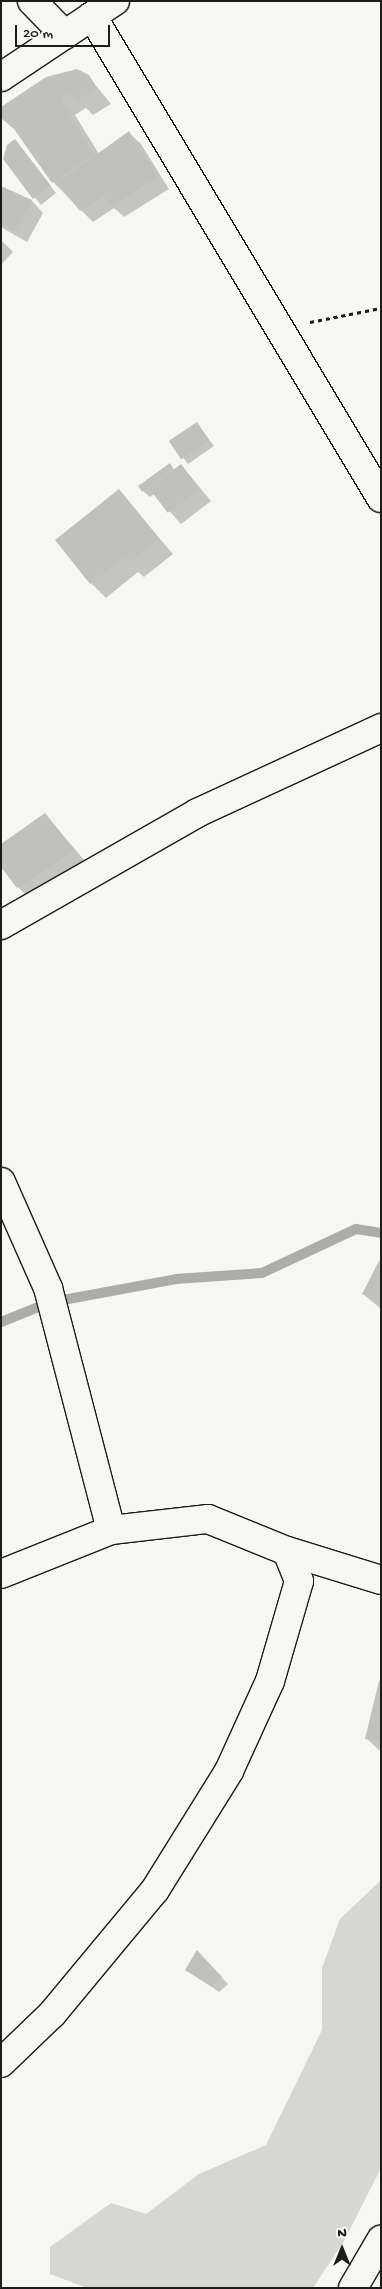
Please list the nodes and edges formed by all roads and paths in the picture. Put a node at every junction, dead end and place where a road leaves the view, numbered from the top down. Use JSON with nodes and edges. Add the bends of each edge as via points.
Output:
{"nodes":[{"id":1,"x":32,"y":1,"type":"edge"},
{"id":2,"x":115,"y":1,"type":"edge"},
{"id":3,"x":92,"y":16,"type":"junction"},
{"id":4,"x":65,"y":35,"type":"junction"},
{"id":5,"x":1,"y":77,"type":"edge"},
{"id":6,"x":381,"y":308,"type":"edge"},
{"id":7,"x":278,"y":329,"type":"junction"},
{"id":8,"x":381,"y":498,"type":"edge"},
{"id":9,"x":381,"y":728,"type":"edge"},
{"id":10,"x":1,"y":926,"type":"edge"},
{"id":11,"x":1,"y":1182,"type":"edge"},
{"id":12,"x":112,"y":1530,"type":"junction"},
{"id":13,"x":287,"y":1551,"type":"junction"},
{"id":14,"x":1,"y":1574,"type":"edge"},
{"id":15,"x":381,"y":1580,"type":"edge"},
{"id":16,"x":1,"y":2063,"type":"edge"},
{"id":17,"x":381,"y":2240,"type":"edge"},
{"id":18,"x":353,"y":2288,"type":"edge"}],
"edges":[{"from":1,"to":4,"type":"street"},
{"from":2,"to":3,"type":"street"},
{"from":3,"to":4,"type":"street"},
{"from":3,"to":7,"type":"street"},
{"from":4,"to":5,"type":"street"},
{"from":6,"to":7,"type":"path"},
{"from":7,"to":8,"type":"street"},
{"from":9,"to":10,"type":"street","via":[[197,813]]},
{"from":11,"to":12,"type":"street","via":[[48,1288]]},
{"from":12,"to":13,"type":"street","via":[[208,1519]]},
{"from":12,"to":14,"type":"street"},
{"from":13,"to":15,"type":"street"},
{"from":13,"to":16,"type":"street","via":[[299,1581],[270,1681],[229,1771],[156,1890],[52,2014]]},
{"from":17,"to":18,"type":"street"}]}
